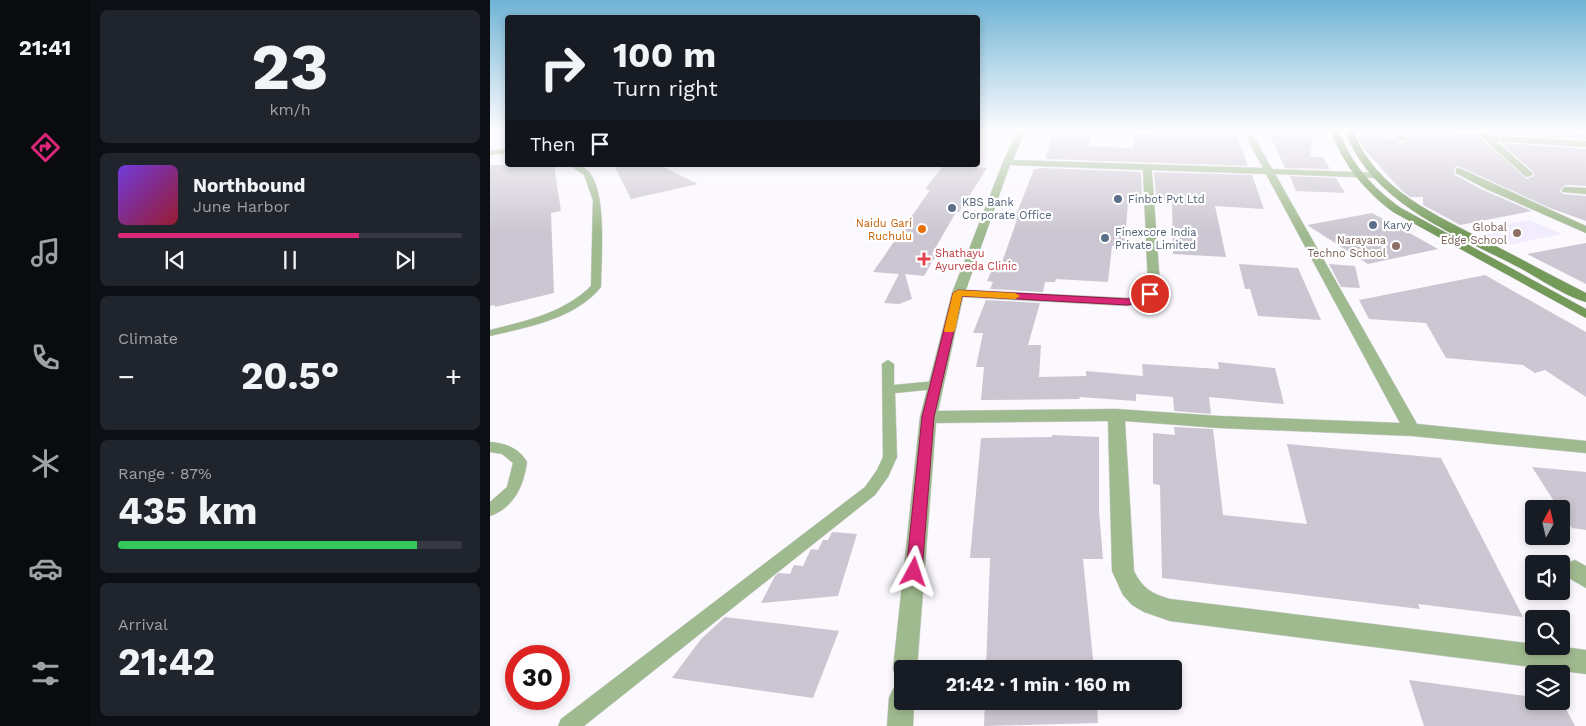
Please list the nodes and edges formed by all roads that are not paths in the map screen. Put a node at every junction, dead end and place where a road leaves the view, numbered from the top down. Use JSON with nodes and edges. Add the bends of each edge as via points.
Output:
{"nodes":[{"id":1,"x":1006,"y":165,"type":"edge"},
{"id":2,"x":1088,"y":165,"type":"edge"},
{"id":3,"x":1265,"y":165,"type":"edge"},
{"id":4,"x":1353,"y":165,"type":"edge"},
{"id":5,"x":1369,"y":165,"type":"edge"},
{"id":6,"x":1518,"y":165,"type":"edge"},
{"id":7,"x":576,"y":167,"type":"edge"},
{"id":8,"x":1147,"y":167,"type":"junction"},
{"id":9,"x":1268,"y":171,"type":"junction"},
{"id":10,"x":1459,"y":171,"type":"dead end"},
{"id":11,"x":1359,"y":174,"type":"junction"},
{"id":12,"x":1528,"y":174,"type":"dead end"},
{"id":13,"x":1378,"y":175,"type":"junction"},
{"id":14,"x":1566,"y":190,"type":"dead end"},
{"id":15,"x":1586,"y":191,"type":"edge"},
{"id":16,"x":1586,"y":230,"type":"edge"},
{"id":17,"x":958,"y":293,"type":"junction"},
{"id":18,"x":1586,"y":298,"type":"edge"},
{"id":19,"x":1586,"y":314,"type":"edge"},
{"id":20,"x":490,"y":333,"type":"edge"},
{"id":21,"x":888,"y":364,"type":"dead end"},
{"id":22,"x":936,"y":385,"type":"junction"},
{"id":23,"x":888,"y":390,"type":"junction"},
{"id":24,"x":1116,"y":415,"type":"junction"},
{"id":25,"x":928,"y":417,"type":"junction"},
{"id":26,"x":1412,"y":430,"type":"junction"},
{"id":27,"x":490,"y":447,"type":"edge"},
{"id":28,"x":1586,"y":447,"type":"edge"},
{"id":29,"x":490,"y":510,"type":"edge"},
{"id":30,"x":906,"y":660,"type":"edge"},
{"id":31,"x":1586,"y":662,"type":"edge"},
{"id":32,"x":901,"y":710,"type":"edge"},
{"id":33,"x":568,"y":726,"type":"edge"},
{"id":34,"x":900,"y":726,"type":"edge"}],
"edges":[{"from":1,"to":17,"type":"street"},
{"from":2,"to":8,"type":"street"},
{"from":3,"to":9,"type":"street"},
{"from":4,"to":11,"type":"street"},
{"from":5,"to":13,"type":"street"},
{"from":6,"to":12,"type":"street"},
{"from":7,"to":20,"type":"lane","via":[[587,174],[597,200],[596,287],[582,301],[541,320]]},
{"from":8,"to":9,"type":"street"},
{"from":8,"to":17,"type":"street","via":[[1154,286],[1150,294],[1128,302]]},
{"from":9,"to":11,"type":"street"},
{"from":9,"to":26,"type":"street"},
{"from":10,"to":16,"type":"street"},
{"from":11,"to":13,"type":"street"},
{"from":11,"to":19,"type":"street","via":[[1388,204],[1415,222]]},
{"from":13,"to":18,"type":"street","via":[[1398,196],[1430,217]]},
{"from":14,"to":15,"type":"street"},
{"from":17,"to":22,"type":"street"},
{"from":21,"to":23,"type":"lane"},
{"from":22,"to":23,"type":"lane"},
{"from":22,"to":25,"type":"street"},
{"from":23,"to":33,"type":"lane","via":[[890,457],[870,491]]},
{"from":24,"to":25,"type":"street"},
{"from":24,"to":26,"type":"street"},
{"from":24,"to":31,"type":"street","via":[[1124,571],[1131,590],[1148,603],[1170,610]]},
{"from":25,"to":30,"type":"street"},
{"from":26,"to":28,"type":"street"},
{"from":27,"to":29,"type":"lane","via":[[512,452],[520,462],[518,481],[508,497]]},
{"from":32,"to":34,"type":"street"}]}
